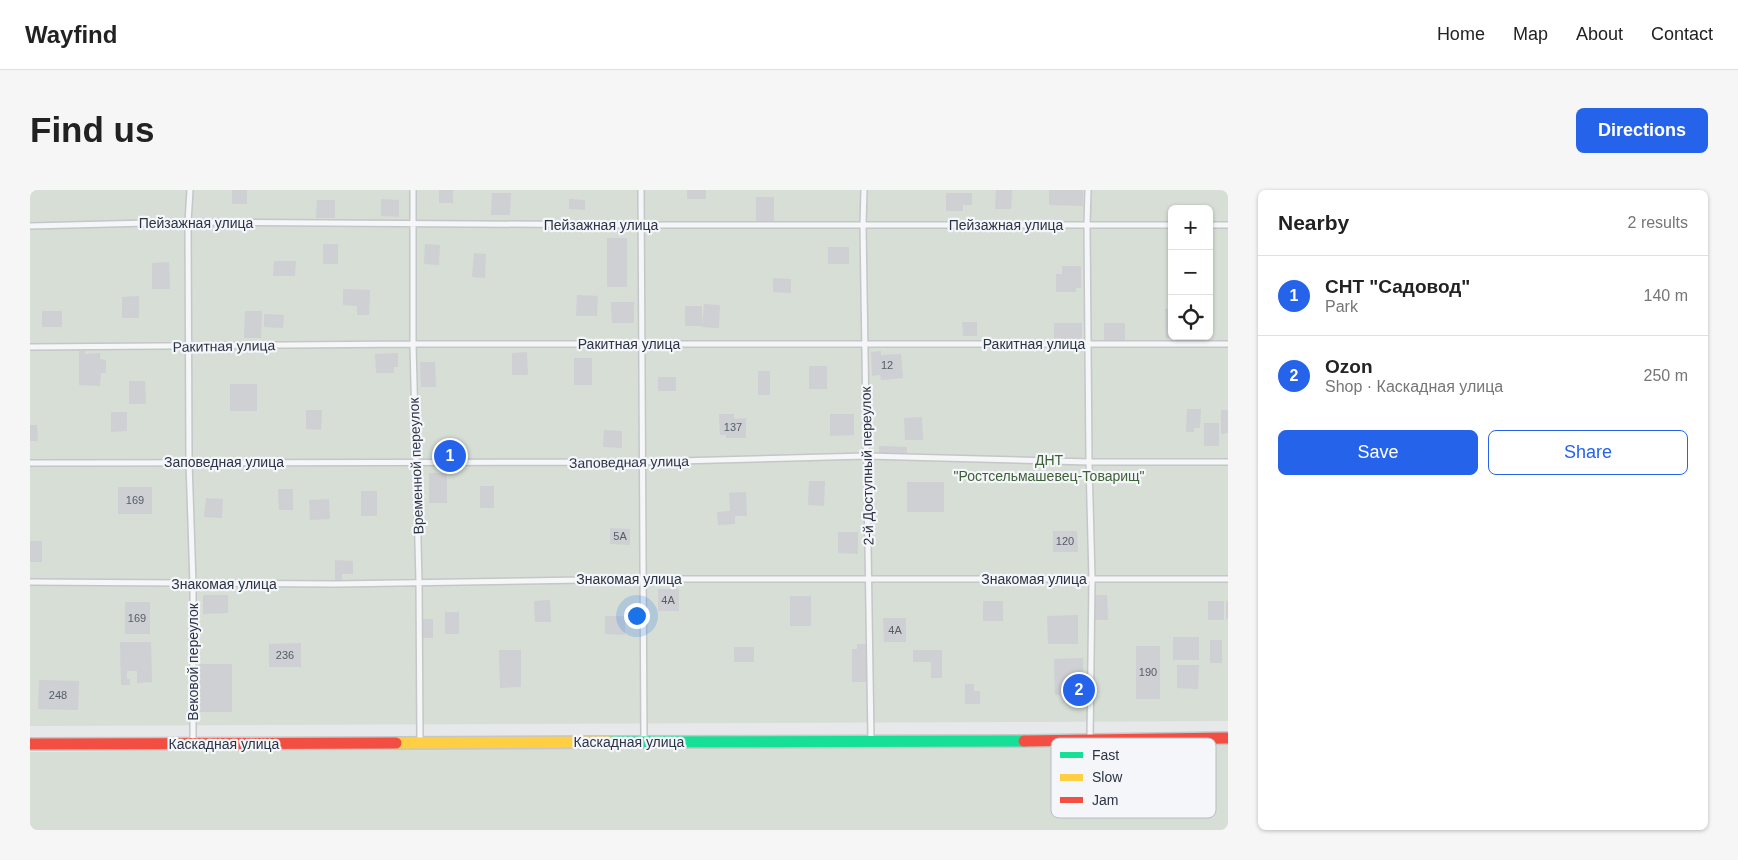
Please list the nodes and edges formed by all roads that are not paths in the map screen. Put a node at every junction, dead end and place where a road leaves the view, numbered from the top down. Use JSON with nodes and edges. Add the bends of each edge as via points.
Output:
{"nodes":[{"id":1,"x":190,"y":190,"type":"edge"},
{"id":2,"x":413,"y":190,"type":"edge"},
{"id":3,"x":641,"y":190,"type":"edge"},
{"id":4,"x":864,"y":190,"type":"edge"},
{"id":5,"x":1088,"y":190,"type":"edge"},
{"id":6,"x":188,"y":222,"type":"junction"},
{"id":7,"x":412,"y":224,"type":"junction"},
{"id":8,"x":640,"y":225,"type":"junction"},
{"id":9,"x":862,"y":225,"type":"junction"},
{"id":10,"x":1087,"y":225,"type":"junction"},
{"id":11,"x":1168,"y":225,"type":"edge"},
{"id":12,"x":1213,"y":225,"type":"edge"},
{"id":13,"x":1228,"y":225,"type":"edge"},
{"id":14,"x":30,"y":226,"type":"edge"},
{"id":15,"x":413,"y":344,"type":"junction"},
{"id":16,"x":864,"y":344,"type":"junction"},
{"id":17,"x":1088,"y":344,"type":"junction"},
{"id":18,"x":1228,"y":344,"type":"edge"},
{"id":19,"x":641,"y":345,"type":"junction"},
{"id":20,"x":30,"y":347,"type":"edge"},
{"id":21,"x":190,"y":347,"type":"junction"},
{"id":22,"x":866,"y":456,"type":"junction"},
{"id":23,"x":189,"y":462,"type":"junction"},
{"id":24,"x":416,"y":462,"type":"junction"},
{"id":25,"x":641,"y":462,"type":"junction"},
{"id":26,"x":1089,"y":462,"type":"junction"},
{"id":27,"x":1228,"y":462,"type":"edge"},
{"id":28,"x":30,"y":463,"type":"edge"},
{"id":29,"x":644,"y":579,"type":"junction"},
{"id":30,"x":870,"y":579,"type":"junction"},
{"id":31,"x":1092,"y":579,"type":"junction"},
{"id":32,"x":1228,"y":579,"type":"edge"},
{"id":33,"x":30,"y":582,"type":"edge"},
{"id":34,"x":419,"y":582,"type":"junction"},
{"id":35,"x":193,"y":584,"type":"junction"},
{"id":36,"x":1090,"y":738,"type":"edge"},
{"id":37,"x":872,"y":741,"type":"junction"},
{"id":38,"x":1051,"y":741,"type":"edge"},
{"id":39,"x":644,"y":742,"type":"junction"},
{"id":40,"x":420,"y":743,"type":"junction"},
{"id":41,"x":30,"y":744,"type":"edge"},
{"id":42,"x":193,"y":744,"type":"junction"}],
"edges":[{"from":1,"to":6,"type":"lane","name":"Вековой переулок"},
{"from":2,"to":7,"type":"lane","name":"Временной переулок"},
{"from":3,"to":8,"type":"lane"},
{"from":4,"to":9,"type":"lane","name":"2-й Доступный переулок"},
{"from":5,"to":10,"type":"lane"},
{"from":6,"to":7,"type":"lane","name":"Пейзажная улица"},
{"from":6,"to":14,"type":"lane","name":"Пейзажная улица"},
{"from":6,"to":21,"type":"lane","name":"Вековой переулок"},
{"from":7,"to":8,"type":"lane","name":"Пейзажная улица"},
{"from":7,"to":15,"type":"lane","name":"Временной переулок"},
{"from":8,"to":9,"type":"lane","name":"Пейзажная улица"},
{"from":8,"to":19,"type":"lane"},
{"from":9,"to":10,"type":"lane","name":"Пейзажная улица"},
{"from":9,"to":16,"type":"lane","name":"2-й Доступный переулок"},
{"from":10,"to":11,"type":"lane","name":"Пейзажная улица"},
{"from":10,"to":17,"type":"lane"},
{"from":12,"to":13,"type":"lane"},
{"from":15,"to":19,"type":"lane","name":"Ракитная улица"},
{"from":15,"to":21,"type":"lane","name":"Ракитная улица"},
{"from":15,"to":24,"type":"lane","name":"Временной переулок"},
{"from":16,"to":17,"type":"lane","name":"Ракитная улица"},
{"from":16,"to":19,"type":"lane","name":"Ракитная улица"},
{"from":16,"to":22,"type":"lane","name":"2-й Доступный переулок"},
{"from":17,"to":18,"type":"lane","name":"Ракитная улица"},
{"from":17,"to":26,"type":"lane"},
{"from":19,"to":25,"type":"lane"},
{"from":20,"to":21,"type":"lane","name":"Ракитная улица"},
{"from":21,"to":23,"type":"lane","name":"Вековой переулок"},
{"from":22,"to":25,"type":"lane","name":"Заповедная улица"},
{"from":22,"to":26,"type":"lane","name":"Заповедная улица"},
{"from":22,"to":30,"type":"lane","name":"2-й Доступный переулок"},
{"from":23,"to":24,"type":"lane","name":"Заповедная улица"},
{"from":23,"to":28,"type":"lane","name":"Заповедная улица"},
{"from":23,"to":35,"type":"lane","name":"Вековой переулок"},
{"from":24,"to":25,"type":"lane","name":"Заповедная улица"},
{"from":24,"to":34,"type":"lane","name":"Временной переулок"},
{"from":25,"to":29,"type":"lane"},
{"from":26,"to":27,"type":"lane","name":"Заповедная улица"},
{"from":26,"to":31,"type":"lane"},
{"from":29,"to":30,"type":"lane","name":"Знакомая улица"},
{"from":29,"to":34,"type":"lane","name":"Знакомая улица"},
{"from":29,"to":39,"type":"lane"},
{"from":30,"to":31,"type":"lane","name":"Знакомая улица"},
{"from":30,"to":37,"type":"lane","name":"2-й Доступный переулок"},
{"from":31,"to":32,"type":"lane","name":"Знакомая улица"},
{"from":31,"to":36,"type":"lane"},
{"from":33,"to":35,"type":"lane","name":"Знакомая улица"},
{"from":34,"to":35,"type":"lane","name":"Знакомая улица"},
{"from":34,"to":40,"type":"lane","name":"Временной переулок"},
{"from":35,"to":42,"type":"lane","name":"Вековой переулок"},
{"from":37,"to":38,"type":"street","name":"Каскадная улица"},
{"from":37,"to":39,"type":"street","name":"Каскадная улица"},
{"from":39,"to":40,"type":"street","name":"Каскадная улица"},
{"from":40,"to":42,"type":"street","name":"Каскадная улица"},
{"from":41,"to":42,"type":"street","name":"Каскадная улица"}]}
